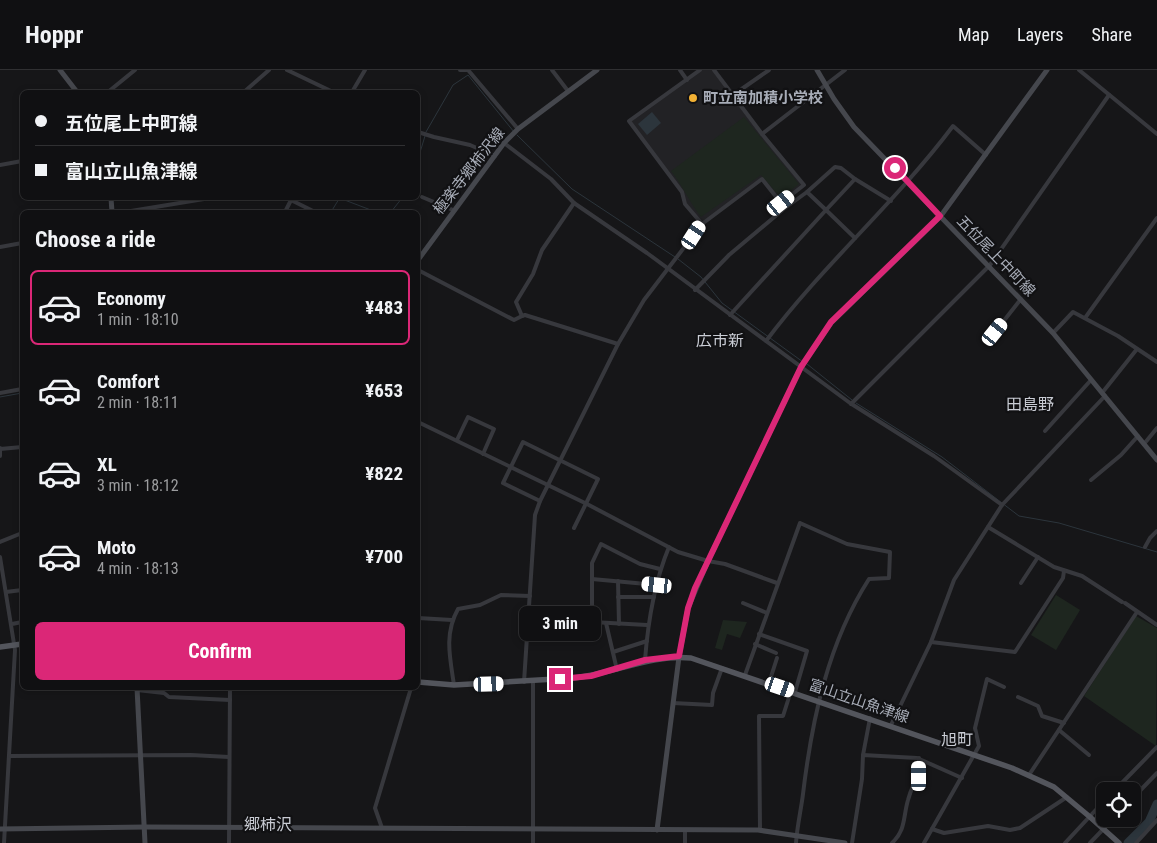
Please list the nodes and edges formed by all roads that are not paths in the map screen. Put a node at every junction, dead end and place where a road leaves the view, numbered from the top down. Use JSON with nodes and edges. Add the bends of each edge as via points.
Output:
{"nodes":[{"id":1,"x":60,"y":70,"type":"edge"},
{"id":2,"x":135,"y":70,"type":"edge"},
{"id":3,"x":269,"y":70,"type":"edge"},
{"id":4,"x":287,"y":70,"type":"edge"},
{"id":5,"x":365,"y":70,"type":"edge"},
{"id":6,"x":460,"y":70,"type":"edge"},
{"id":7,"x":467,"y":70,"type":"edge"},
{"id":8,"x":552,"y":70,"type":"edge"},
{"id":9,"x":598,"y":70,"type":"edge"},
{"id":10,"x":680,"y":70,"type":"edge"},
{"id":11,"x":700,"y":70,"type":"edge"},
{"id":12,"x":714,"y":70,"type":"edge"},
{"id":13,"x":768,"y":70,"type":"edge"},
{"id":14,"x":817,"y":70,"type":"edge"},
{"id":15,"x":845,"y":70,"type":"edge"},
{"id":16,"x":1048,"y":70,"type":"edge"},
{"id":17,"x":1079,"y":70,"type":"edge"},
{"id":18,"x":687,"y":80,"type":"junction"},
{"id":19,"x":826,"y":87,"type":"junction"},
{"id":20,"x":76,"y":90,"type":"edge"},
{"id":21,"x":110,"y":90,"type":"edge"},
{"id":22,"x":246,"y":90,"type":"edge"},
{"id":23,"x":329,"y":90,"type":"edge"},
{"id":24,"x":353,"y":90,"type":"edge"},
{"id":25,"x":568,"y":91,"type":"junction"},
{"id":26,"x":1109,"y":95,"type":"junction"},
{"id":27,"x":733,"y":96,"type":"junction"},
{"id":28,"x":518,"y":129,"type":"junction"},
{"id":29,"x":420,"y":133,"type":"edge"},
{"id":30,"x":762,"y":134,"type":"junction"},
{"id":31,"x":1157,"y":134,"type":"edge"},
{"id":32,"x":504,"y":143,"type":"junction"},
{"id":33,"x":986,"y":154,"type":"junction"},
{"id":34,"x":495,"y":156,"type":"junction"},
{"id":35,"x":20,"y":161,"type":"edge"},
{"id":36,"x":0,"y":166,"type":"edge"},
{"id":37,"x":855,"y":179,"type":"junction"},
{"id":38,"x":908,"y":182,"type":"junction"},
{"id":39,"x":807,"y":192,"type":"junction"},
{"id":40,"x":422,"y":197,"type":"dead end"},
{"id":41,"x":198,"y":200,"type":"edge"},
{"id":42,"x":292,"y":200,"type":"edge"},
{"id":43,"x":891,"y":201,"type":"junction"},
{"id":44,"x":574,"y":202,"type":"junction"},
{"id":45,"x":781,"y":203,"type":"junction"},
{"id":46,"x":784,"y":208,"type":"junction"},
{"id":47,"x":137,"y":210,"type":"edge"},
{"id":48,"x":311,"y":210,"type":"edge"},
{"id":49,"x":454,"y":210,"type":"junction"},
{"id":50,"x":826,"y":210,"type":"junction"},
{"id":51,"x":940,"y":216,"type":"junction"},
{"id":52,"x":1157,"y":218,"type":"edge"},
{"id":53,"x":702,"y":224,"type":"junction"},
{"id":54,"x":855,"y":238,"type":"junction"},
{"id":55,"x":20,"y":243,"type":"edge"},
{"id":56,"x":0,"y":247,"type":"edge"},
{"id":57,"x":420,"y":257,"type":"edge"},
{"id":58,"x":990,"y":265,"type":"junction"},
{"id":59,"x":666,"y":269,"type":"junction"},
{"id":60,"x":420,"y":271,"type":"edge"},
{"id":61,"x":695,"y":290,"type":"junction"},
{"id":62,"x":1021,"y":299,"type":"junction"},
{"id":63,"x":730,"y":315,"type":"junction"},
{"id":64,"x":522,"y":316,"type":"junction"},
{"id":65,"x":1085,"y":318,"type":"junction"},
{"id":66,"x":995,"y":332,"type":"dead end"},
{"id":67,"x":1053,"y":333,"type":"junction"},
{"id":68,"x":766,"y":341,"type":"junction"},
{"id":69,"x":618,"y":344,"type":"junction"},
{"id":70,"x":1137,"y":349,"type":"junction"},
{"id":71,"x":1157,"y":362,"type":"edge"},
{"id":72,"x":801,"y":367,"type":"junction"},
{"id":73,"x":1091,"y":380,"type":"junction"},
{"id":74,"x":20,"y":389,"type":"edge"},
{"id":75,"x":0,"y":393,"type":"edge"},
{"id":76,"x":1103,"y":394,"type":"junction"},
{"id":77,"x":851,"y":404,"type":"junction"},
{"id":78,"x":420,"y":423,"type":"edge"},
{"id":79,"x":1157,"y":428,"type":"edge"},
{"id":80,"x":1045,"y":431,"type":"dead end"},
{"id":81,"x":1138,"y":436,"type":"junction"},
{"id":82,"x":457,"y":440,"type":"junction"},
{"id":83,"x":1144,"y":444,"type":"junction"},
{"id":84,"x":20,"y":447,"type":"edge"},
{"id":85,"x":0,"y":448,"type":"edge"},
{"id":86,"x":483,"y":454,"type":"junction"},
{"id":87,"x":0,"y":456,"type":"edge"},
{"id":88,"x":561,"y":460,"type":"junction"},
{"id":89,"x":1157,"y":460,"type":"edge"},
{"id":90,"x":510,"y":468,"type":"junction"},
{"id":91,"x":1091,"y":480,"type":"dead end"},
{"id":92,"x":548,"y":486,"type":"junction"},
{"id":93,"x":540,"y":501,"type":"junction"},
{"id":94,"x":586,"y":504,"type":"junction"},
{"id":95,"x":1002,"y":505,"type":"junction"},
{"id":96,"x":988,"y":527,"type":"junction"},
{"id":97,"x":574,"y":528,"type":"dead end"},
{"id":98,"x":1157,"y":531,"type":"edge"},
{"id":99,"x":20,"y":534,"type":"edge"},
{"id":100,"x":0,"y":542,"type":"edge"},
{"id":101,"x":1145,"y":546,"type":"dead end"},
{"id":102,"x":669,"y":547,"type":"junction"},
{"id":103,"x":0,"y":557,"type":"edge"},
{"id":104,"x":1038,"y":557,"type":"junction"},
{"id":105,"x":708,"y":561,"type":"junction"},
{"id":106,"x":660,"y":569,"type":"junction"},
{"id":107,"x":1064,"y":571,"type":"junction"},
{"id":108,"x":592,"y":579,"type":"junction"},
{"id":109,"x":618,"y":581,"type":"junction"},
{"id":110,"x":777,"y":583,"type":"junction"},
{"id":111,"x":1021,"y":583,"type":"dead end"},
{"id":112,"x":657,"y":585,"type":"junction"},
{"id":113,"x":20,"y":590,"type":"edge"},
{"id":114,"x":6,"y":592,"type":"junction"},
{"id":115,"x":530,"y":596,"type":"junction"},
{"id":116,"x":618,"y":597,"type":"junction"},
{"id":117,"x":654,"y":597,"type":"junction"},
{"id":118,"x":743,"y":603,"type":"dead end"},
{"id":119,"x":1137,"y":612,"type":"junction"},
{"id":120,"x":767,"y":613,"type":"junction"},
{"id":121,"x":420,"y":618,"type":"edge"},
{"id":122,"x":452,"y":620,"type":"junction"},
{"id":123,"x":20,"y":622,"type":"edge"},
{"id":124,"x":606,"y":623,"type":"junction"},
{"id":125,"x":12,"y":624,"type":"junction"},
{"id":126,"x":619,"y":624,"type":"junction"},
{"id":127,"x":647,"y":625,"type":"junction"},
{"id":128,"x":1157,"y":625,"type":"edge"},
{"id":129,"x":759,"y":634,"type":"junction"},
{"id":130,"x":647,"y":640,"type":"junction"},
{"id":131,"x":931,"y":642,"type":"junction"},
{"id":132,"x":20,"y":644,"type":"edge"},
{"id":133,"x":755,"y":644,"type":"junction"},
{"id":134,"x":15,"y":645,"type":"junction"},
{"id":135,"x":0,"y":648,"type":"edge"},
{"id":136,"x":613,"y":652,"type":"junction"},
{"id":137,"x":776,"y":653,"type":"dead end"},
{"id":138,"x":679,"y":656,"type":"junction"},
{"id":139,"x":777,"y":658,"type":"dead end"},
{"id":140,"x":645,"y":660,"type":"junction"},
{"id":141,"x":722,"y":667,"type":"junction"},
{"id":142,"x":617,"y":670,"type":"junction"},
{"id":143,"x":745,"y":675,"type":"junction"},
{"id":144,"x":533,"y":681,"type":"junction"},
{"id":145,"x":420,"y":682,"type":"edge"},
{"id":146,"x":524,"y":682,"type":"junction"},
{"id":147,"x":769,"y":683,"type":"junction"},
{"id":148,"x":454,"y":685,"type":"junction"},
{"id":149,"x":1004,"y":687,"type":"dead end"},
{"id":150,"x":137,"y":690,"type":"edge"},
{"id":151,"x":144,"y":690,"type":"edge"},
{"id":152,"x":165,"y":690,"type":"edge"},
{"id":153,"x":230,"y":690,"type":"edge"},
{"id":154,"x":410,"y":690,"type":"edge"},
{"id":155,"x":793,"y":691,"type":"junction"},
{"id":156,"x":164,"y":693,"type":"junction"},
{"id":157,"x":1018,"y":697,"type":"dead end"},
{"id":158,"x":230,"y":700,"type":"junction"},
{"id":159,"x":819,"y":700,"type":"junction"},
{"id":160,"x":673,"y":703,"type":"junction"},
{"id":161,"x":870,"y":718,"type":"junction"},
{"id":162,"x":1064,"y":723,"type":"junction"},
{"id":163,"x":891,"y":725,"type":"junction"},
{"id":164,"x":1059,"y":730,"type":"junction"},
{"id":165,"x":1157,"y":747,"type":"edge"},
{"id":166,"x":862,"y":754,"type":"junction"},
{"id":167,"x":975,"y":755,"type":"junction"},
{"id":168,"x":1089,"y":755,"type":"dead end"},
{"id":169,"x":10,"y":756,"type":"junction"},
{"id":170,"x":140,"y":757,"type":"junction"},
{"id":171,"x":229,"y":757,"type":"junction"},
{"id":172,"x":919,"y":758,"type":"junction"},
{"id":173,"x":1157,"y":773,"type":"edge"},
{"id":174,"x":1029,"y":775,"type":"junction"},
{"id":175,"x":962,"y":778,"type":"junction"},
{"id":176,"x":1123,"y":782,"type":"edge"},
{"id":177,"x":1141,"y":790,"type":"edge"},
{"id":178,"x":1067,"y":796,"type":"junction"},
{"id":179,"x":1096,"y":809,"type":"edge"},
{"id":180,"x":1089,"y":816,"type":"junction"},
{"id":181,"x":1157,"y":820,"type":"edge"},
{"id":182,"x":145,"y":827,"type":"junction"},
{"id":183,"x":1105,"y":827,"type":"edge"},
{"id":184,"x":229,"y":828,"type":"junction"},
{"id":185,"x":382,"y":828,"type":"junction"},
{"id":186,"x":2,"y":829,"type":"edge"},
{"id":187,"x":533,"y":829,"type":"junction"},
{"id":188,"x":932,"y":829,"type":"junction"},
{"id":189,"x":656,"y":830,"type":"junction"},
{"id":190,"x":685,"y":830,"type":"junction"},
{"id":191,"x":760,"y":830,"type":"junction"},
{"id":192,"x":797,"y":835,"type":"junction"},
{"id":193,"x":4,"y":843,"type":"edge"},
{"id":194,"x":145,"y":843,"type":"edge"},
{"id":195,"x":229,"y":843,"type":"edge"},
{"id":196,"x":533,"y":843,"type":"edge"},
{"id":197,"x":685,"y":843,"type":"edge"},
{"id":198,"x":796,"y":843,"type":"edge"},
{"id":199,"x":845,"y":843,"type":"edge"},
{"id":200,"x":852,"y":843,"type":"edge"},
{"id":201,"x":892,"y":843,"type":"edge"},
{"id":202,"x":924,"y":843,"type":"edge"},
{"id":203,"x":1065,"y":843,"type":"edge"},
{"id":204,"x":1090,"y":843,"type":"edge"},
{"id":205,"x":1119,"y":843,"type":"edge"},
{"id":206,"x":1136,"y":843,"type":"edge"}],
"edges":[{"from":1,"to":20,"type":"street"},
{"from":2,"to":21,"type":"street"},
{"from":3,"to":22,"type":"street"},
{"from":4,"to":23,"type":"street"},
{"from":5,"to":24,"type":"street"},
{"from":6,"to":7,"type":"street"},
{"from":7,"to":28,"type":"street"},
{"from":8,"to":25,"type":"street"},
{"from":9,"to":25,"type":"street","name":"極楽寺郷柿沢線"},
{"from":10,"to":18,"type":"street"},
{"from":11,"to":18,"type":"street"},
{"from":12,"to":27,"type":"street"},
{"from":13,"to":27,"type":"street"},
{"from":14,"to":19,"type":"street","name":"五位尾上中町線"},
{"from":15,"to":19,"type":"street"},
{"from":16,"to":33,"type":"street"},
{"from":17,"to":26,"type":"street"},
{"from":18,"to":53,"type":"street","via":[[629,121]]},
{"from":19,"to":30,"type":"street"},
{"from":19,"to":38,"type":"street","name":"五位尾上中町線","via":[[854,127]]},
{"from":25,"to":28,"type":"street","name":"極楽寺郷柿沢線"},
{"from":26,"to":31,"type":"street"},
{"from":26,"to":58,"type":"street"},
{"from":27,"to":30,"type":"street"},
{"from":28,"to":32,"type":"street","name":"極楽寺郷柿沢線"},
{"from":29,"to":34,"type":"street","via":[[470,145]]},
{"from":30,"to":45,"type":"street","via":[[804,185]]},
{"from":32,"to":34,"type":"street","name":"極楽寺郷柿沢線"},
{"from":32,"to":44,"type":"street"},
{"from":33,"to":38,"type":"street","via":[[953,126]]},
{"from":33,"to":51,"type":"street"},
{"from":34,"to":49,"type":"street","name":"極楽寺郷柿沢線"},
{"from":35,"to":36,"type":"street"},
{"from":37,"to":39,"type":"street","via":[[835,167]]},
{"from":37,"to":43,"type":"street"},
{"from":37,"to":50,"type":"street"},
{"from":38,"to":43,"type":"street"},
{"from":38,"to":51,"type":"street","name":"五位尾上中町線"},
{"from":39,"to":46,"type":"street"},
{"from":39,"to":50,"type":"street"},
{"from":40,"to":49,"type":"street"},
{"from":41,"to":47,"type":"street"},
{"from":42,"to":48,"type":"street"},
{"from":43,"to":54,"type":"street"},
{"from":44,"to":59,"type":"street"},
{"from":44,"to":64,"type":"street","via":[[542,250],[533,274],[516,302]]},
{"from":45,"to":46,"type":"street"},
{"from":45,"to":53,"type":"street","via":[[762,180]]},
{"from":46,"to":61,"type":"street","via":[[729,255]]},
{"from":49,"to":57,"type":"street","name":"極楽寺郷柿沢線"},
{"from":50,"to":54,"type":"street"},
{"from":50,"to":63,"type":"street"},
{"from":51,"to":58,"type":"street","name":"五位尾上中町線"},
{"from":51,"to":72,"type":"street","via":[[831,322]]},
{"from":52,"to":65,"type":"street"},
{"from":53,"to":59,"type":"street"},
{"from":54,"to":68,"type":"street"},
{"from":55,"to":56,"type":"street"},
{"from":58,"to":62,"type":"street","name":"五位尾上中町線"},
{"from":58,"to":77,"type":"street"},
{"from":59,"to":61,"type":"street"},
{"from":59,"to":69,"type":"street"},
{"from":60,"to":64,"type":"street","via":[[514,320]]},
{"from":61,"to":63,"type":"street"},
{"from":62,"to":66,"type":"street"},
{"from":62,"to":67,"type":"street","name":"五位尾上中町線"},
{"from":63,"to":68,"type":"street"},
{"from":64,"to":69,"type":"street","via":[[526,314]]},
{"from":65,"to":67,"type":"street","via":[[1073,312]]},
{"from":65,"to":70,"type":"street"},
{"from":67,"to":73,"type":"street","name":"五位尾上中町線"},
{"from":68,"to":72,"type":"street"},
{"from":69,"to":88,"type":"street"},
{"from":70,"to":71,"type":"street"},
{"from":70,"to":76,"type":"street"},
{"from":72,"to":77,"type":"street"},
{"from":72,"to":105,"type":"street"},
{"from":73,"to":76,"type":"street","name":"五位尾上中町線"},
{"from":73,"to":80,"type":"street"},
{"from":74,"to":75,"type":"street"},
{"from":76,"to":81,"type":"street","name":"五位尾上中町線"},
{"from":76,"to":95,"type":"street"},
{"from":77,"to":95,"type":"street","via":[[934,456]]},
{"from":78,"to":82,"type":"street"},
{"from":79,"to":83,"type":"street"},
{"from":81,"to":83,"type":"street","name":"五位尾上中町線"},
{"from":81,"to":91,"type":"street"},
{"from":82,"to":86,"type":"street"},
{"from":82,"to":86,"type":"street","via":[[468,417],[494,429]]},
{"from":83,"to":89,"type":"street","name":"五位尾上中町線"},
{"from":84,"to":85,"type":"street"},
{"from":85,"to":87,"type":"street"},
{"from":86,"to":90,"type":"street"},
{"from":88,"to":90,"type":"street","via":[[523,442]]},
{"from":88,"to":92,"type":"street"},
{"from":88,"to":94,"type":"street","via":[[598,479]]},
{"from":90,"to":92,"type":"street"},
{"from":90,"to":93,"type":"street","via":[[503,483]]},
{"from":92,"to":93,"type":"street"},
{"from":92,"to":94,"type":"street"},
{"from":93,"to":115,"type":"street","via":[[535,515]]},
{"from":94,"to":97,"type":"street"},
{"from":94,"to":102,"type":"street"},
{"from":95,"to":96,"type":"street"},
{"from":96,"to":104,"type":"street"},
{"from":96,"to":131,"type":"street","via":[[954,580]]},
{"from":98,"to":101,"type":"street"},
{"from":99,"to":100,"type":"street"},
{"from":102,"to":105,"type":"street"},
{"from":102,"to":106,"type":"street"},
{"from":103,"to":114,"type":"street"},
{"from":104,"to":107,"type":"street"},
{"from":104,"to":111,"type":"street"},
{"from":105,"to":110,"type":"street"},
{"from":105,"to":138,"type":"street","via":[[688,608]]},
{"from":106,"to":108,"type":"street","via":[[640,564],[601,544],[592,563]]},
{"from":106,"to":112,"type":"street"},
{"from":107,"to":119,"type":"street","via":[[1082,576]]},
{"from":107,"to":131,"type":"street","via":[[1063,578],[1015,652]]},
{"from":108,"to":109,"type":"street"},
{"from":108,"to":124,"type":"street","via":[[592,622]]},
{"from":109,"to":112,"type":"street"},
{"from":109,"to":116,"type":"street"},
{"from":110,"to":120,"type":"street"},
{"from":110,"to":159,"type":"street","via":[[800,523],[847,544],[890,552],[889,578],[869,579],[851,608]]},
{"from":112,"to":117,"type":"street"},
{"from":113,"to":114,"type":"street"},
{"from":114,"to":125,"type":"street"},
{"from":115,"to":122,"type":"street","via":[[501,594],[480,605],[458,609]]},
{"from":115,"to":146,"type":"street"},
{"from":116,"to":117,"type":"street"},
{"from":116,"to":126,"type":"street"},
{"from":117,"to":127,"type":"street"},
{"from":118,"to":120,"type":"street"},
{"from":119,"to":128,"type":"street"},
{"from":119,"to":162,"type":"street"},
{"from":120,"to":129,"type":"street"},
{"from":121,"to":122,"type":"street"},
{"from":122,"to":148,"type":"street","via":[[448,641]]},
{"from":123,"to":125,"type":"street"},
{"from":124,"to":126,"type":"street"},
{"from":124,"to":136,"type":"street"},
{"from":125,"to":134,"type":"street"},
{"from":126,"to":127,"type":"street"},
{"from":127,"to":130,"type":"street"},
{"from":129,"to":133,"type":"street"},
{"from":129,"to":155,"type":"street","via":[[807,651]]},
{"from":130,"to":136,"type":"street"},
{"from":130,"to":140,"type":"street"},
{"from":131,"to":163,"type":"street"},
{"from":132,"to":134,"type":"main road"},
{"from":133,"to":137,"type":"street"},
{"from":133,"to":143,"type":"street"},
{"from":134,"to":135,"type":"main road"},
{"from":134,"to":169,"type":"street"},
{"from":136,"to":142,"type":"street"},
{"from":138,"to":140,"type":"main road","name":"富山立山魚津線"},
{"from":138,"to":141,"type":"main road","name":"富山立山魚津線"},
{"from":138,"to":160,"type":"street"},
{"from":139,"to":147,"type":"street"},
{"from":140,"to":142,"type":"main road","name":"富山立山魚津線"},
{"from":141,"to":143,"type":"main road","name":"富山立山魚津線"},
{"from":141,"to":160,"type":"street","via":[[712,705]]},
{"from":142,"to":144,"type":"main road","name":"富山立山魚津線","via":[[591,676]]},
{"from":143,"to":147,"type":"main road","name":"富山立山魚津線"},
{"from":144,"to":146,"type":"main road","name":"富山立山魚津線"},
{"from":144,"to":187,"type":"street"},
{"from":145,"to":148,"type":"main road","name":"富山立山魚津線"},
{"from":146,"to":148,"type":"main road","name":"富山立山魚津線"},
{"from":147,"to":155,"type":"main road","name":"富山立山魚津線"},
{"from":149,"to":167,"type":"street","via":[[987,679],[975,728],[979,746]]},
{"from":150,"to":170,"type":"street"},
{"from":151,"to":156,"type":"street"},
{"from":152,"to":156,"type":"street"},
{"from":153,"to":158,"type":"street"},
{"from":154,"to":185,"type":"street","via":[[375,808]]},
{"from":155,"to":159,"type":"main road","name":"富山立山魚津線"},
{"from":155,"to":191,"type":"street","via":[[783,716],[759,716]]},
{"from":156,"to":158,"type":"street","via":[[169,697]]},
{"from":157,"to":162,"type":"street","via":[[1038,706],[1042,716]]},
{"from":158,"to":171,"type":"street"},
{"from":159,"to":161,"type":"main road","name":"富山立山魚津線"},
{"from":159,"to":192,"type":"street","via":[[808,751]]},
{"from":160,"to":189,"type":"street"},
{"from":161,"to":163,"type":"main road","name":"富山立山魚津線"},
{"from":161,"to":166,"type":"street"},
{"from":162,"to":164,"type":"street"},
{"from":163,"to":167,"type":"main road","name":"富山立山魚津線"},
{"from":164,"to":168,"type":"street"},
{"from":164,"to":174,"type":"street"},
{"from":165,"to":176,"type":"street"},
{"from":166,"to":172,"type":"street"},
{"from":166,"to":200,"type":"street","via":[[862,779]]},
{"from":167,"to":174,"type":"main road","name":"富山立山魚津線"},
{"from":167,"to":175,"type":"street"},
{"from":169,"to":170,"type":"street"},
{"from":169,"to":186,"type":"street"},
{"from":170,"to":171,"type":"street"},
{"from":170,"to":182,"type":"street"},
{"from":171,"to":184,"type":"street"},
{"from":172,"to":175,"type":"street"},
{"from":172,"to":201,"type":"street","via":[[919,776],[908,799],[904,824]]},
{"from":173,"to":177,"type":"street"},
{"from":174,"to":178,"type":"main road","name":"富山立山魚津線"},
{"from":175,"to":188,"type":"street"},
{"from":178,"to":180,"type":"main road","name":"富山立山魚津線"},
{"from":178,"to":188,"type":"street","via":[[1020,828],[1010,830],[988,826],[944,833]]},
{"from":179,"to":180,"type":"street"},
{"from":180,"to":203,"type":"street"},
{"from":180,"to":205,"type":"main road","name":"富山立山魚津線","bridge":true},
{"from":181,"to":206,"type":"street"},
{"from":182,"to":184,"type":"street"},
{"from":182,"to":186,"type":"street"},
{"from":182,"to":194,"type":"street"},
{"from":183,"to":204,"type":"street"},
{"from":184,"to":185,"type":"street"},
{"from":184,"to":195,"type":"street"},
{"from":185,"to":187,"type":"street"},
{"from":186,"to":193,"type":"street"},
{"from":187,"to":189,"type":"street"},
{"from":187,"to":196,"type":"street"},
{"from":188,"to":202,"type":"street"},
{"from":189,"to":190,"type":"street"},
{"from":190,"to":191,"type":"street"},
{"from":190,"to":197,"type":"street"},
{"from":191,"to":192,"type":"street"},
{"from":192,"to":198,"type":"street"},
{"from":192,"to":199,"type":"street"}]}
